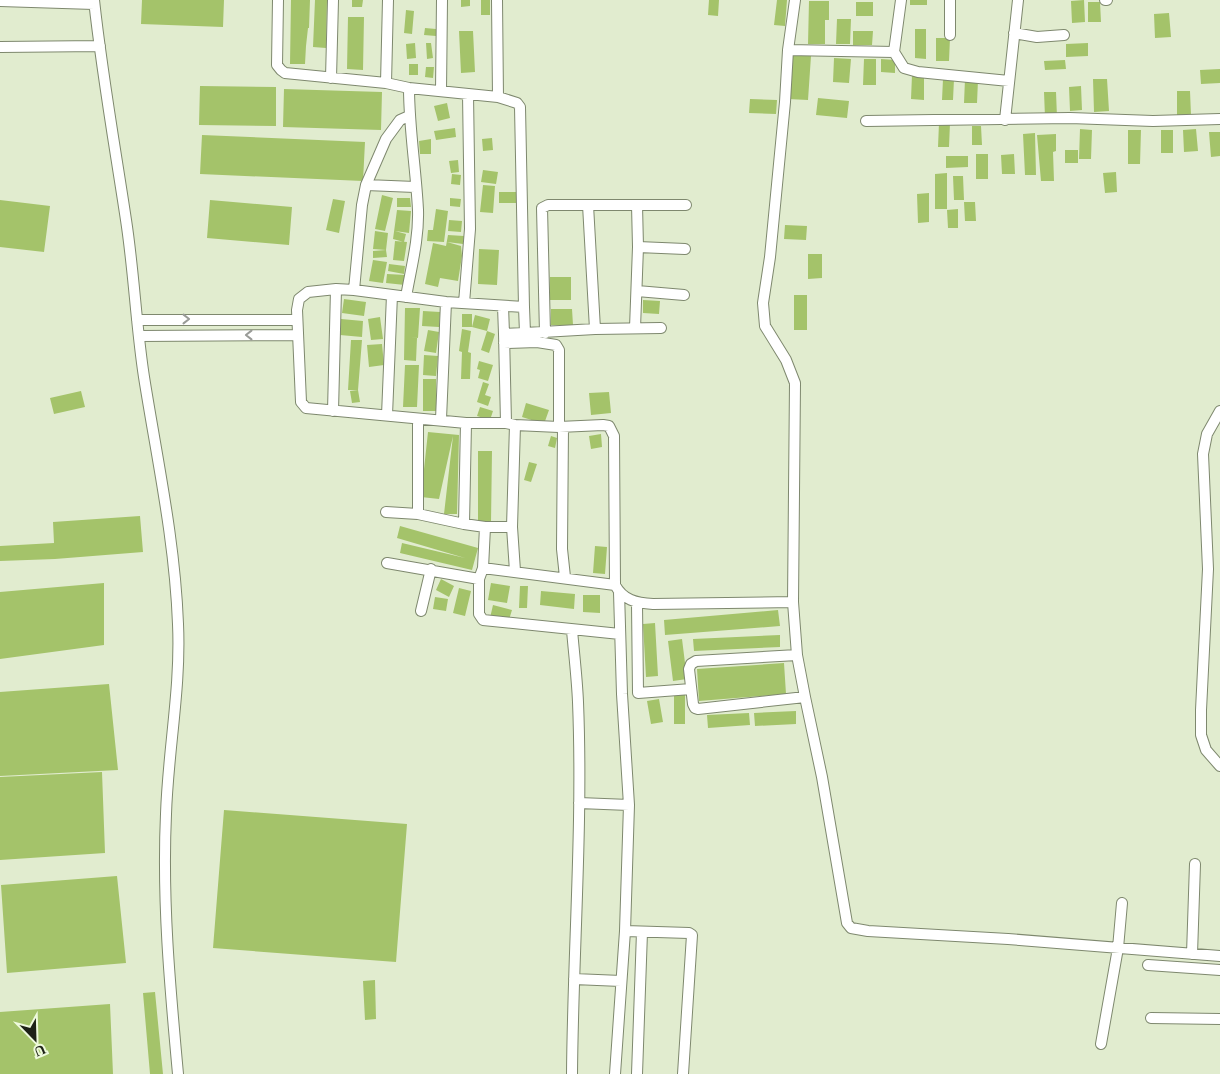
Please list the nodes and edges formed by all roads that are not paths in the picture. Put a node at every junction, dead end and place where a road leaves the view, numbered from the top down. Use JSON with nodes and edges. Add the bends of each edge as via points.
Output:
{"nodes":[{"id":1,"x":278,"y":0,"type":"edge"},
{"id":2,"x":333,"y":0,"type":"edge"},
{"id":3,"x":388,"y":0,"type":"edge"},
{"id":4,"x":442,"y":0,"type":"edge"},
{"id":5,"x":497,"y":0,"type":"edge"},
{"id":6,"x":795,"y":0,"type":"edge"},
{"id":7,"x":901,"y":0,"type":"edge"},
{"id":8,"x":950,"y":0,"type":"edge"},
{"id":9,"x":1018,"y":0,"type":"edge"},
{"id":10,"x":0,"y":2,"type":"edge"},
{"id":11,"x":94,"y":2,"type":"edge"},
{"id":12,"x":1014,"y":33,"type":"junction"},
{"id":13,"x":950,"y":35,"type":"dead end"},
{"id":14,"x":1064,"y":35,"type":"dead end"},
{"id":15,"x":100,"y":46,"type":"junction"},
{"id":16,"x":0,"y":48,"type":"edge"},
{"id":17,"x":788,"y":50,"type":"junction"},
{"id":18,"x":894,"y":52,"type":"junction"},
{"id":19,"x":331,"y":78,"type":"junction"},
{"id":20,"x":1009,"y":81,"type":"junction"},
{"id":21,"x":386,"y":83,"type":"junction"},
{"id":22,"x":409,"y":88,"type":"junction"},
{"id":23,"x":441,"y":91,"type":"junction"},
{"id":24,"x":468,"y":94,"type":"junction"},
{"id":25,"x":498,"y":97,"type":"junction"},
{"id":26,"x":409,"y":116,"type":"junction"},
{"id":27,"x":1220,"y":118,"type":"edge"},
{"id":28,"x":1005,"y":120,"type":"junction"},
{"id":29,"x":866,"y":121,"type":"dead end"},
{"id":30,"x":366,"y":185,"type":"junction"},
{"id":31,"x":416,"y":187,"type":"junction"},
{"id":32,"x":588,"y":205,"type":"junction"},
{"id":33,"x":637,"y":205,"type":"junction"},
{"id":34,"x":686,"y":205,"type":"dead end"},
{"id":35,"x":638,"y":247,"type":"junction"},
{"id":36,"x":685,"y":249,"type":"dead end"},
{"id":37,"x":336,"y":290,"type":"junction"},
{"id":38,"x":354,"y":290,"type":"junction"},
{"id":39,"x":637,"y":291,"type":"junction"},
{"id":40,"x":392,"y":294,"type":"junction"},
{"id":41,"x":684,"y":295,"type":"dead end"},
{"id":42,"x":406,"y":296,"type":"junction"},
{"id":43,"x":446,"y":302,"type":"junction"},
{"id":44,"x":464,"y":303,"type":"junction"},
{"id":45,"x":503,"y":306,"type":"junction"},
{"id":46,"x":524,"y":307,"type":"junction"},
{"id":47,"x":221,"y":319,"type":"junction"},
{"id":48,"x":137,"y":320,"type":"junction"},
{"id":49,"x":297,"y":320,"type":"junction"},
{"id":50,"x":635,"y":328,"type":"junction"},
{"id":51,"x":661,"y":328,"type":"dead end"},
{"id":52,"x":595,"y":329,"type":"junction"},
{"id":53,"x":545,"y":333,"type":"junction"},
{"id":54,"x":221,"y":335,"type":"junction"},
{"id":55,"x":297,"y":335,"type":"junction"},
{"id":56,"x":140,"y":336,"type":"junction"},
{"id":57,"x":525,"y":338,"type":"junction"},
{"id":58,"x":504,"y":339,"type":"junction"},
{"id":59,"x":1220,"y":410,"type":"edge"},
{"id":60,"x":333,"y":412,"type":"junction"},
{"id":61,"x":387,"y":414,"type":"junction"},
{"id":62,"x":441,"y":419,"type":"junction"},
{"id":63,"x":418,"y":420,"type":"junction"},
{"id":64,"x":466,"y":423,"type":"junction"},
{"id":65,"x":510,"y":424,"type":"junction"},
{"id":66,"x":562,"y":427,"type":"junction"},
{"id":67,"x":386,"y":512,"type":"dead end"},
{"id":68,"x":418,"y":514,"type":"junction"},
{"id":69,"x":464,"y":524,"type":"junction"},
{"id":70,"x":484,"y":527,"type":"junction"},
{"id":71,"x":512,"y":527,"type":"junction"},
{"id":72,"x":388,"y":563,"type":"dead end"},
{"id":73,"x":483,"y":568,"type":"junction"},
{"id":74,"x":431,"y":570,"type":"junction"},
{"id":75,"x":515,"y":571,"type":"junction"},
{"id":76,"x":565,"y":577,"type":"junction"},
{"id":77,"x":480,"y":579,"type":"junction"},
{"id":78,"x":617,"y":588,"type":"junction"},
{"id":79,"x":793,"y":602,"type":"junction"},
{"id":80,"x":637,"y":604,"type":"junction"},
{"id":81,"x":421,"y":611,"type":"dead end"},
{"id":82,"x":572,"y":630,"type":"junction"},
{"id":83,"x":620,"y":634,"type":"junction"},
{"id":84,"x":797,"y":654,"type":"junction"},
{"id":85,"x":691,"y":689,"type":"junction"},
{"id":86,"x":805,"y":697,"type":"junction"},
{"id":87,"x":1220,"y":766,"type":"edge"},
{"id":88,"x":579,"y":803,"type":"junction"},
{"id":89,"x":629,"y":805,"type":"junction"},
{"id":90,"x":1195,"y":864,"type":"dead end"},
{"id":91,"x":1122,"y":902,"type":"dead end"},
{"id":92,"x":625,"y":931,"type":"junction"},
{"id":93,"x":642,"y":932,"type":"junction"},
{"id":94,"x":1118,"y":948,"type":"junction"},
{"id":95,"x":1192,"y":954,"type":"junction"},
{"id":96,"x":1220,"y":956,"type":"edge"},
{"id":97,"x":1148,"y":965,"type":"dead end"},
{"id":98,"x":1220,"y":970,"type":"edge"},
{"id":99,"x":574,"y":979,"type":"junction"},
{"id":100,"x":621,"y":981,"type":"junction"},
{"id":101,"x":1151,"y":1018,"type":"dead end"},
{"id":102,"x":1220,"y":1019,"type":"edge"},
{"id":103,"x":1101,"y":1044,"type":"dead end"},
{"id":104,"x":178,"y":1074,"type":"edge"},
{"id":105,"x":572,"y":1074,"type":"edge"},
{"id":106,"x":615,"y":1074,"type":"edge"},
{"id":107,"x":637,"y":1074,"type":"edge"},
{"id":108,"x":683,"y":1074,"type":"edge"}],
"edges":[{"from":1,"to":19,"type":"street","via":[[277,56],[281,70]]},
{"from":2,"to":19,"type":"street"},
{"from":3,"to":21,"type":"street"},
{"from":4,"to":23,"type":"street"},
{"from":5,"to":25,"type":"street"},
{"from":6,"to":17,"type":"street"},
{"from":7,"to":18,"type":"street"},
{"from":8,"to":13,"type":"street"},
{"from":9,"to":12,"type":"street"},
{"from":10,"to":11,"type":"street"},
{"from":11,"to":15,"type":"street"},
{"from":12,"to":14,"type":"street","via":[[1037,37]]},
{"from":12,"to":20,"type":"street"},
{"from":15,"to":16,"type":"street"},
{"from":15,"to":48,"type":"street","via":[[127,227]]},
{"from":17,"to":18,"type":"street"},
{"from":17,"to":79,"type":"street","via":[[763,303],[765,326],[786,360],[795,383]]},
{"from":18,"to":20,"type":"street","via":[[904,68],[918,72]]},
{"from":19,"to":21,"type":"street"},
{"from":20,"to":28,"type":"street"},
{"from":21,"to":22,"type":"street"},
{"from":22,"to":23,"type":"street"},
{"from":22,"to":26,"type":"street"},
{"from":23,"to":24,"type":"street"},
{"from":24,"to":25,"type":"street"},
{"from":24,"to":44,"type":"street","via":[[470,230]]},
{"from":25,"to":46,"type":"street","via":[[520,107]]},
{"from":26,"to":30,"type":"street","via":[[400,120],[386,139]]},
{"from":26,"to":31,"type":"street"},
{"from":27,"to":28,"type":"street"},
{"from":28,"to":29,"type":"street"},
{"from":30,"to":31,"type":"street"},
{"from":30,"to":38,"type":"street"},
{"from":31,"to":42,"type":"street","via":[[417,227]]},
{"from":32,"to":33,"type":"street"},
{"from":32,"to":52,"type":"street"},
{"from":32,"to":53,"type":"street","via":[[548,205],[541,210]]},
{"from":33,"to":34,"type":"street"},
{"from":33,"to":35,"type":"street"},
{"from":35,"to":36,"type":"street"},
{"from":35,"to":39,"type":"street"},
{"from":37,"to":38,"type":"street"},
{"from":37,"to":49,"type":"street","via":[[303,294],[296,310]]},
{"from":37,"to":60,"type":"street"},
{"from":38,"to":40,"type":"street"},
{"from":39,"to":41,"type":"street"},
{"from":39,"to":50,"type":"street"},
{"from":40,"to":42,"type":"street"},
{"from":40,"to":61,"type":"street"},
{"from":42,"to":43,"type":"street"},
{"from":43,"to":44,"type":"street"},
{"from":43,"to":62,"type":"street"},
{"from":44,"to":45,"type":"street"},
{"from":45,"to":46,"type":"street"},
{"from":45,"to":58,"type":"street"},
{"from":46,"to":57,"type":"street"},
{"from":48,"to":47,"type":"street","one_way":true},
{"from":47,"to":49,"type":"street"},
{"from":47,"to":54,"type":"street"},
{"from":48,"to":56,"type":"street"},
{"from":49,"to":55,"type":"street"},
{"from":50,"to":51,"type":"street"},
{"from":50,"to":52,"type":"street"},
{"from":52,"to":53,"type":"street"},
{"from":53,"to":57,"type":"street"},
{"from":55,"to":54,"type":"street","one_way":true},
{"from":54,"to":56,"type":"street"},
{"from":55,"to":60,"type":"street","via":[[300,402],[306,408]]},
{"from":56,"to":104,"type":"street","via":[[170,534],[178,625],[176,706],[166,812],[165,888]]},
{"from":57,"to":58,"type":"street"},
{"from":57,"to":66,"type":"street","via":[[556,345],[559,350]]},
{"from":58,"to":65,"type":"street"},
{"from":59,"to":87,"type":"street","via":[[1207,434],[1204,454],[1208,569],[1201,735],[1206,750]]},
{"from":60,"to":61,"type":"street"},
{"from":61,"to":63,"type":"street"},
{"from":62,"to":63,"type":"street"},
{"from":62,"to":64,"type":"street"},
{"from":63,"to":68,"type":"street"},
{"from":64,"to":65,"type":"street"},
{"from":64,"to":69,"type":"street"},
{"from":65,"to":66,"type":"street"},
{"from":65,"to":71,"type":"street"},
{"from":66,"to":76,"type":"street"},
{"from":66,"to":78,"type":"street","via":[[603,425],[608,426],[614,436]]},
{"from":67,"to":68,"type":"street"},
{"from":68,"to":69,"type":"street"},
{"from":69,"to":70,"type":"street"},
{"from":70,"to":71,"type":"street"},
{"from":70,"to":73,"type":"street"},
{"from":71,"to":75,"type":"street"},
{"from":72,"to":74,"type":"street"},
{"from":73,"to":75,"type":"street"},
{"from":73,"to":77,"type":"street"},
{"from":74,"to":77,"type":"street"},
{"from":74,"to":81,"type":"street"},
{"from":75,"to":76,"type":"street"},
{"from":76,"to":78,"type":"street"},
{"from":77,"to":82,"type":"street","via":[[479,614],[483,620]]},
{"from":78,"to":80,"type":"street"},
{"from":78,"to":83,"type":"street"},
{"from":79,"to":80,"type":"street"},
{"from":79,"to":84,"type":"street"},
{"from":80,"to":85,"type":"street","via":[[638,693]]},
{"from":82,"to":83,"type":"street"},
{"from":82,"to":88,"type":"street","via":[[578,701]]},
{"from":83,"to":89,"type":"street"},
{"from":84,"to":85,"type":"street","via":[[696,661],[688,669]]},
{"from":84,"to":86,"type":"street"},
{"from":85,"to":86,"type":"street","via":[[693,704],[698,709]]},
{"from":86,"to":94,"type":"street","via":[[850,928]]},
{"from":88,"to":89,"type":"street"},
{"from":88,"to":99,"type":"street"},
{"from":89,"to":92,"type":"street"},
{"from":90,"to":95,"type":"street"},
{"from":91,"to":94,"type":"street"},
{"from":92,"to":93,"type":"street"},
{"from":92,"to":100,"type":"street"},
{"from":93,"to":107,"type":"street"},
{"from":93,"to":108,"type":"street","via":[[692,935]]},
{"from":94,"to":95,"type":"street"},
{"from":94,"to":103,"type":"street"},
{"from":95,"to":96,"type":"street"},
{"from":97,"to":98,"type":"street"},
{"from":99,"to":100,"type":"street"},
{"from":99,"to":105,"type":"street"},
{"from":100,"to":106,"type":"street"},
{"from":101,"to":102,"type":"street"}]}
